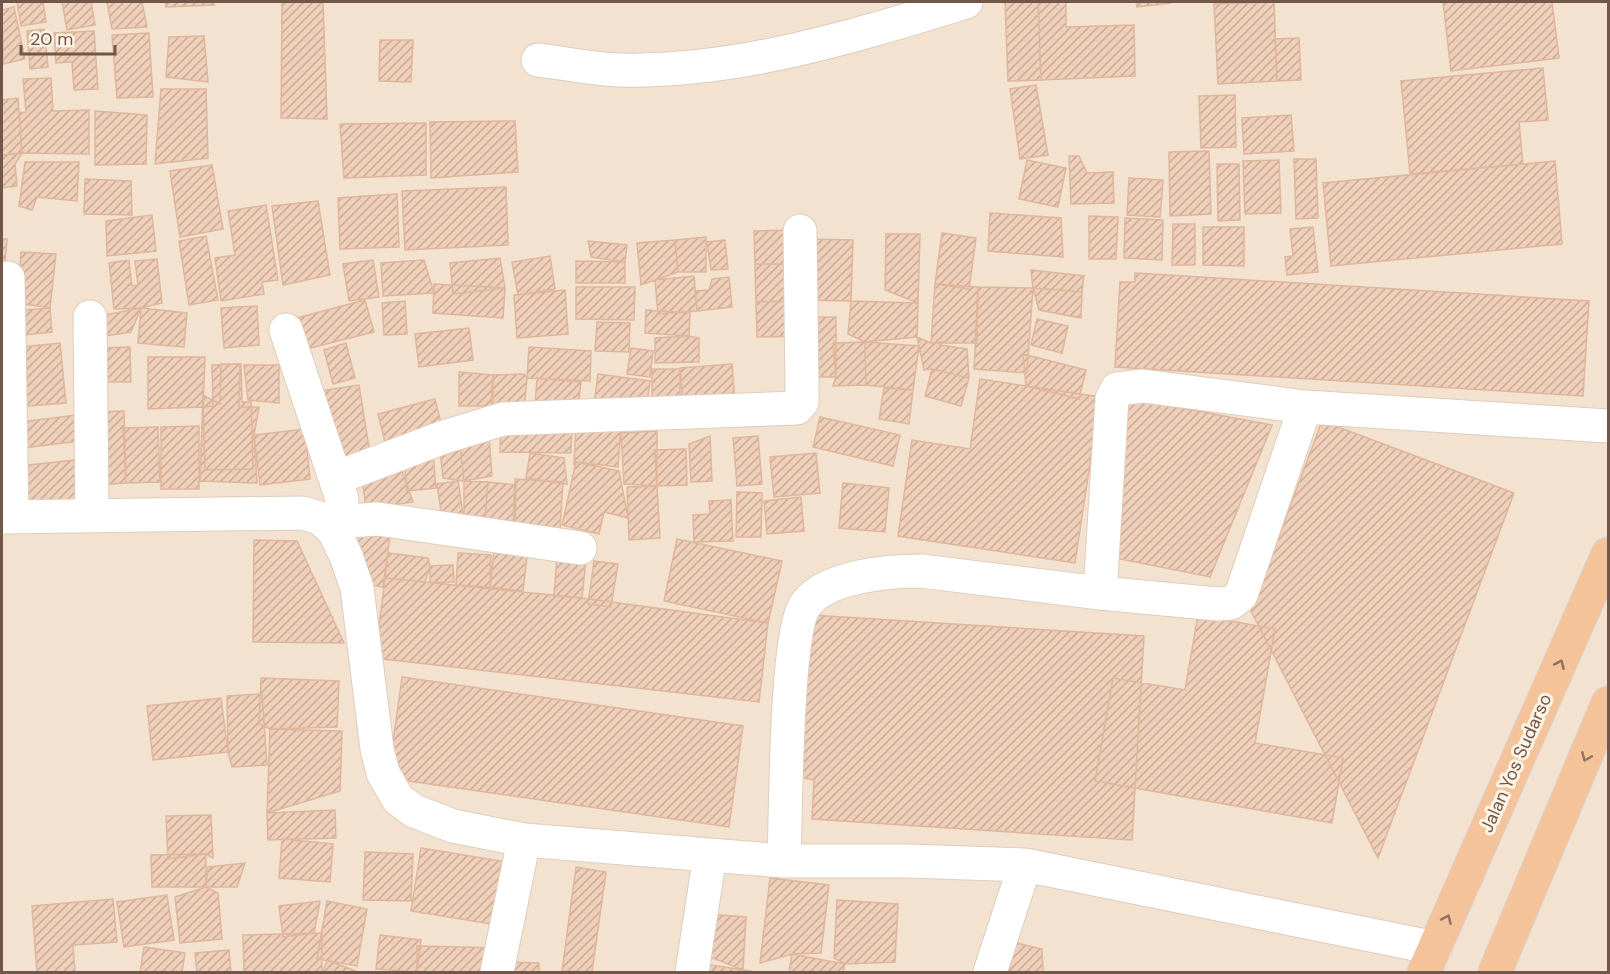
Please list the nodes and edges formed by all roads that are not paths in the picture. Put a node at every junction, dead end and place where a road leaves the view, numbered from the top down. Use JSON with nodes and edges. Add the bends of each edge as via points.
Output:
{"nodes":[{"id":1,"x":966,"y":2,"type":"edge"},
{"id":2,"x":538,"y":60,"type":"dead end"},
{"id":3,"x":800,"y":231,"type":"dead end"},
{"id":4,"x":8,"y":278,"type":"dead end"},
{"id":5,"x":90,"y":317,"type":"dead end"},
{"id":6,"x":286,"y":330,"type":"dead end"},
{"id":7,"x":1305,"y":407,"type":"junction"},
{"id":8,"x":1608,"y":426,"type":"edge"},
{"id":9,"x":336,"y":478,"type":"junction"},
{"id":10,"x":92,"y":515,"type":"junction"},
{"id":11,"x":7,"y":517,"type":"edge"},
{"id":12,"x":341,"y":526,"type":"junction"},
{"id":13,"x":579,"y":548,"type":"dead end"},
{"id":14,"x":1608,"y":554,"type":"edge"},
{"id":15,"x":1100,"y":593,"type":"junction"},
{"id":16,"x":1608,"y":703,"type":"edge"},
{"id":17,"x":524,"y":840,"type":"junction"},
{"id":18,"x":710,"y":855,"type":"junction"},
{"id":19,"x":784,"y":861,"type":"junction"},
{"id":20,"x":1025,"y":865,"type":"junction"},
{"id":21,"x":1429,"y":960,"type":"edge"},
{"id":22,"x":497,"y":972,"type":"edge"},
{"id":23,"x":692,"y":972,"type":"edge"},
{"id":24,"x":990,"y":972,"type":"edge"},
{"id":25,"x":1496,"y":972,"type":"edge"}],
"edges":[{"from":1,"to":2,"type":"street","via":[[862,34],[724,64],[619,70]]},
{"from":3,"to":9,"type":"street","via":[[802,402],[797,408],[503,419]]},
{"from":4,"to":11,"type":"street"},
{"from":5,"to":10,"type":"street"},
{"from":6,"to":9,"type":"street"},
{"from":7,"to":8,"type":"street"},
{"from":7,"to":15,"type":"street","via":[[1241,595],[1232,603],[1218,604]]},
{"from":7,"to":15,"type":"street","via":[[1143,386],[1117,389],[1112,399]]},
{"from":9,"to":12,"type":"street"},
{"from":10,"to":11,"type":"street"},
{"from":10,"to":12,"type":"street","via":[[302,513]]},
{"from":12,"to":13,"type":"street","via":[[401,521]]},
{"from":12,"to":17,"type":"street","via":[[357,588],[377,749],[389,787],[414,811],[453,826]]},
{"from":21,"to":14,"type":"highway","name":"Jalan Yos Sudarso","one_way":true},
{"from":15,"to":19,"type":"street","via":[[901,571],[847,581],[823,590],[806,603],[796,626]]},
{"from":16,"to":25,"type":"highway","one_way":true},
{"from":17,"to":18,"type":"street"},
{"from":17,"to":22,"type":"street"},
{"from":18,"to":19,"type":"street"},
{"from":18,"to":23,"type":"street"},
{"from":19,"to":20,"type":"street"},
{"from":20,"to":21,"type":"street"},
{"from":20,"to":24,"type":"street"}]}
